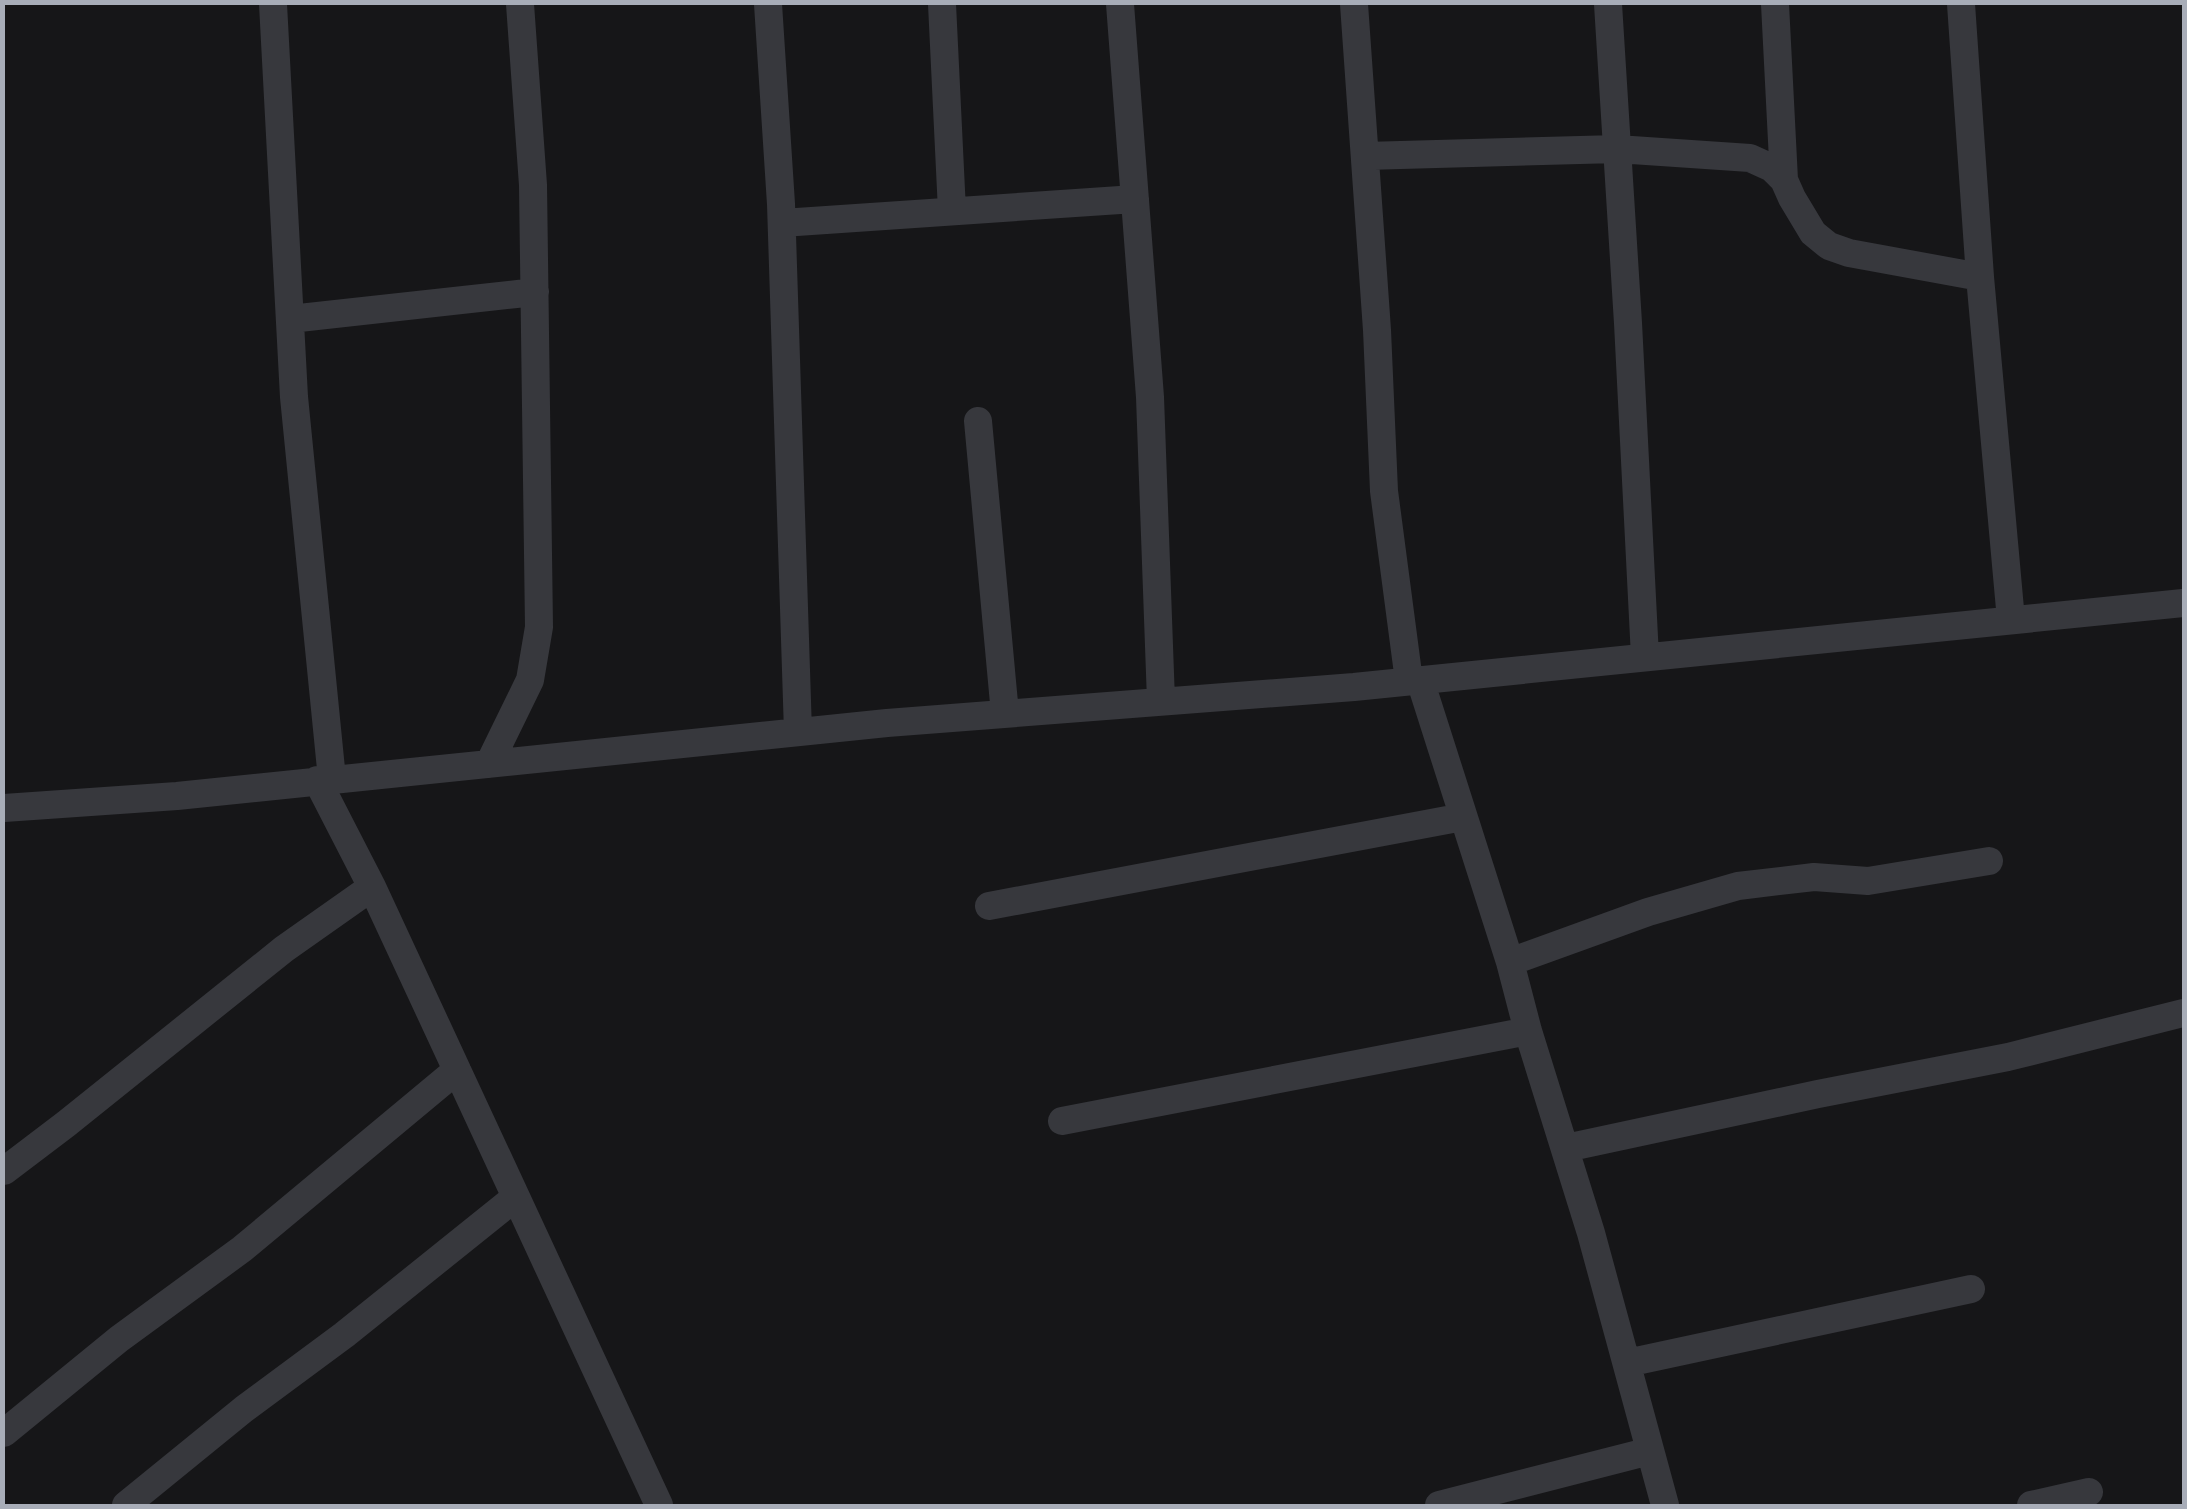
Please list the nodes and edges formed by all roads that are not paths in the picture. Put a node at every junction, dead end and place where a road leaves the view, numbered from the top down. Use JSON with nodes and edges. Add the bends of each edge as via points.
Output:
{"nodes":[{"id":1,"x":273,"y":4,"type":"edge"},
{"id":2,"x":520,"y":4,"type":"edge"},
{"id":3,"x":768,"y":4,"type":"edge"},
{"id":4,"x":942,"y":4,"type":"edge"},
{"id":5,"x":1120,"y":4,"type":"edge"},
{"id":6,"x":1354,"y":4,"type":"edge"},
{"id":7,"x":1608,"y":4,"type":"edge"},
{"id":8,"x":1775,"y":4,"type":"edge"},
{"id":9,"x":1961,"y":4,"type":"edge"},
{"id":10,"x":1617,"y":149,"type":"junction"},
{"id":11,"x":1365,"y":156,"type":"junction"},
{"id":12,"x":1784,"y":180,"type":"junction"},
{"id":13,"x":1135,"y":199,"type":"junction"},
{"id":14,"x":952,"y":211,"type":"junction"},
{"id":15,"x":782,"y":222,"type":"junction"},
{"id":16,"x":1980,"y":277,"type":"junction"},
{"id":17,"x":535,"y":292,"type":"junction"},
{"id":18,"x":290,"y":319,"type":"junction"},
{"id":19,"x":978,"y":421,"type":"dead end"},
{"id":20,"x":2183,"y":603,"type":"edge"},
{"id":21,"x":2011,"y":620,"type":"junction"},
{"id":22,"x":1645,"y":657,"type":"junction"},
{"id":23,"x":1414,"y":681,"type":"junction"},
{"id":24,"x":1161,"y":702,"type":"junction"},
{"id":25,"x":1005,"y":714,"type":"junction"},
{"id":26,"x":798,"y":732,"type":"junction"},
{"id":27,"x":489,"y":764,"type":"junction"},
{"id":28,"x":324,"y":780,"type":"junction"},
{"id":29,"x":4,"y":808,"type":"edge"},
{"id":30,"x":1463,"y":817,"type":"junction"},
{"id":31,"x":1989,"y":861,"type":"dead end"},
{"id":32,"x":372,"y":886,"type":"junction"},
{"id":33,"x":989,"y":906,"type":"dead end"},
{"id":34,"x":1510,"y":962,"type":"junction"},
{"id":35,"x":2183,"y":1013,"type":"edge"},
{"id":36,"x":1528,"y":1031,"type":"junction"},
{"id":37,"x":457,"y":1070,"type":"junction"},
{"id":38,"x":1062,"y":1121,"type":"dead end"},
{"id":39,"x":1566,"y":1148,"type":"junction"},
{"id":40,"x":4,"y":1171,"type":"edge"},
{"id":41,"x":516,"y":1197,"type":"junction"},
{"id":42,"x":1972,"y":1288,"type":"dead end"},
{"id":43,"x":1627,"y":1363,"type":"junction"},
{"id":44,"x":4,"y":1432,"type":"edge"},
{"id":45,"x":1650,"y":1451,"type":"junction"},
{"id":46,"x":2090,"y":1492,"type":"dead end"},
{"id":47,"x":126,"y":1505,"type":"edge"},
{"id":48,"x":659,"y":1505,"type":"edge"},
{"id":49,"x":1439,"y":1505,"type":"edge"},
{"id":50,"x":1665,"y":1505,"type":"edge"},
{"id":51,"x":2030,"y":1505,"type":"edge"}],
"edges":[{"from":1,"to":18,"type":"street"},
{"from":2,"to":17,"type":"street","via":[[533,185]]},
{"from":3,"to":15,"type":"street"},
{"from":4,"to":14,"type":"street"},
{"from":5,"to":13,"type":"street"},
{"from":6,"to":11,"type":"street"},
{"from":7,"to":10,"type":"street"},
{"from":8,"to":12,"type":"street"},
{"from":9,"to":16,"type":"street"},
{"from":10,"to":11,"type":"street"},
{"from":10,"to":12,"type":"street","via":[[1750,158],[1772,168]]},
{"from":10,"to":22,"type":"street"},
{"from":11,"to":23,"type":"street","via":[[1384,491]]},
{"from":12,"to":16,"type":"street","via":[[1813,233],[1829,246],[1849,253]]},
{"from":13,"to":14,"type":"street"},
{"from":13,"to":24,"type":"street","via":[[1150,397]]},
{"from":14,"to":15,"type":"street"},
{"from":15,"to":26,"type":"street"},
{"from":16,"to":21,"type":"street"},
{"from":17,"to":18,"type":"street"},
{"from":17,"to":27,"type":"street","via":[[539,627],[530,680]]},
{"from":18,"to":28,"type":"street"},
{"from":19,"to":25,"type":"street"},
{"from":20,"to":21,"type":"street"},
{"from":21,"to":22,"type":"street"},
{"from":22,"to":23,"type":"street"},
{"from":23,"to":24,"type":"street"},
{"from":23,"to":30,"type":"street"},
{"from":24,"to":25,"type":"street"},
{"from":25,"to":26,"type":"street"},
{"from":26,"to":27,"type":"street"},
{"from":27,"to":28,"type":"street"},
{"from":28,"to":29,"type":"street","via":[[177,796]]},
{"from":28,"to":32,"type":"street"},
{"from":30,"to":33,"type":"street"},
{"from":30,"to":34,"type":"street"},
{"from":31,"to":34,"type":"street","via":[[1868,881],[1814,877],[1738,886],[1648,912]]},
{"from":32,"to":37,"type":"street"},
{"from":32,"to":40,"type":"street","via":[[284,950]]},
{"from":34,"to":36,"type":"street"},
{"from":35,"to":39,"type":"street","via":[[2008,1057]]},
{"from":36,"to":38,"type":"street"},
{"from":36,"to":39,"type":"street"},
{"from":37,"to":41,"type":"street"},
{"from":37,"to":44,"type":"street","via":[[242,1249],[119,1338]]},
{"from":39,"to":43,"type":"street"},
{"from":41,"to":47,"type":"street"},
{"from":41,"to":48,"type":"street"},
{"from":42,"to":43,"type":"street"},
{"from":43,"to":45,"type":"street"},
{"from":45,"to":49,"type":"street"},
{"from":45,"to":50,"type":"street"},
{"from":46,"to":51,"type":"street"}]}
